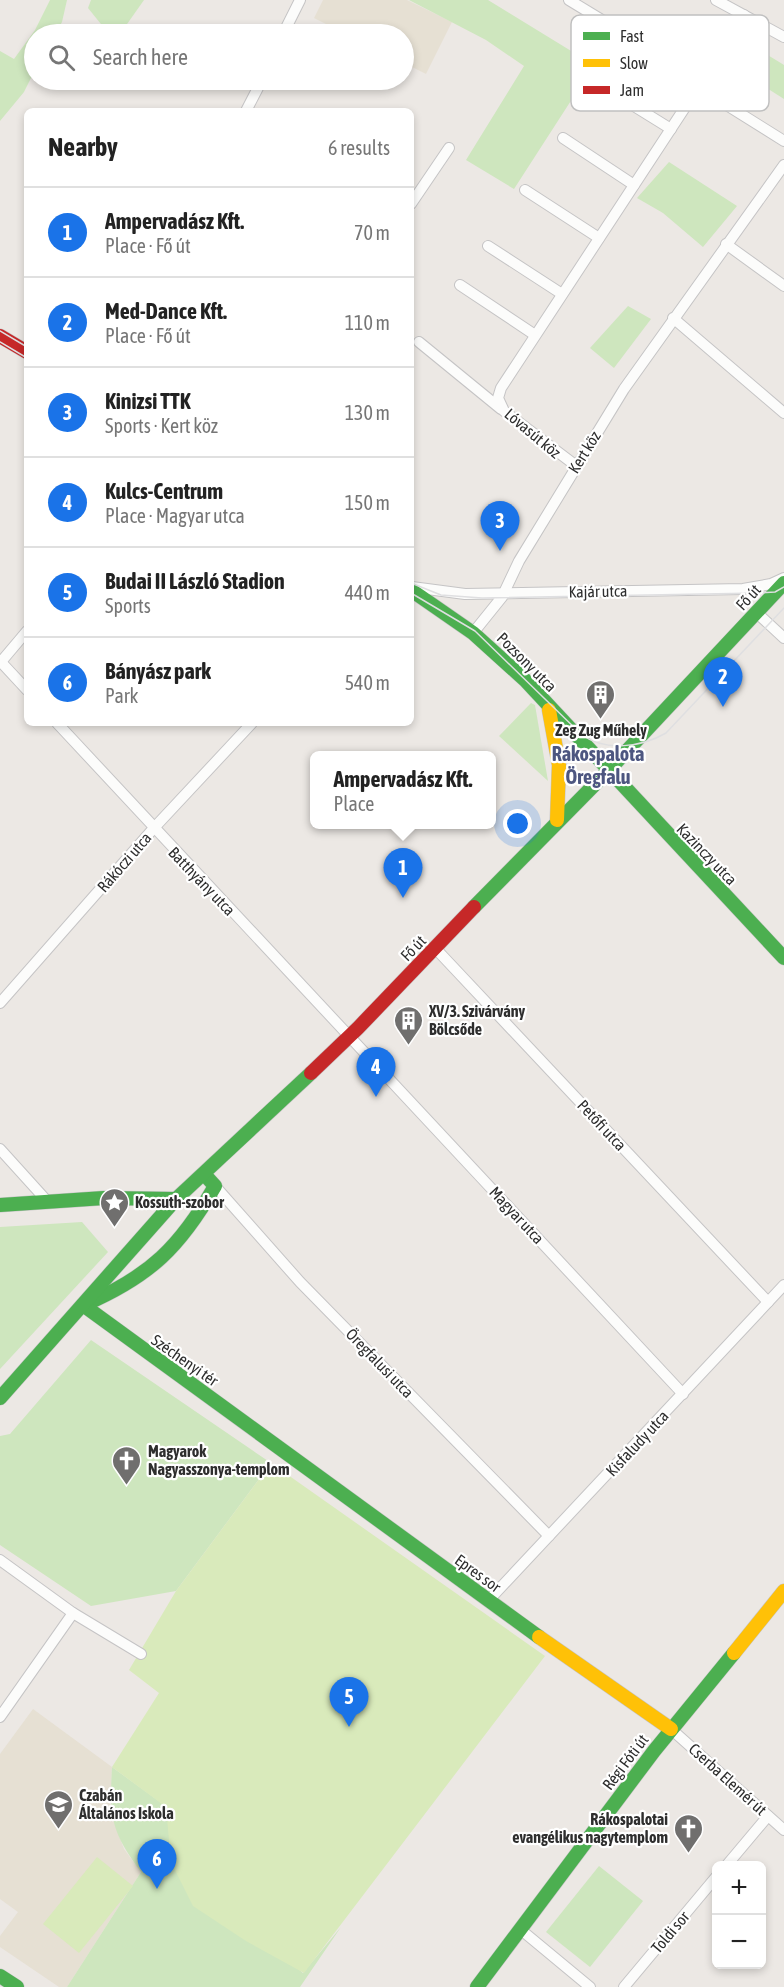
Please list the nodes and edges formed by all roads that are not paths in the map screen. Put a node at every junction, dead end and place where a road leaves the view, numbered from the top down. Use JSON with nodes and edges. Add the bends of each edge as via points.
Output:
{"nodes":[{"id":1,"x":300,"y":0,"type":"edge"},
{"id":2,"x":569,"y":0,"type":"edge"},
{"id":3,"x":716,"y":0,"type":"edge"},
{"id":4,"x":594,"y":15,"type":"edge"},
{"id":5,"x":744,"y":15,"type":"edge"},
{"id":6,"x":288,"y":24,"type":"edge"},
{"id":7,"x":769,"y":29,"type":"edge"},
{"id":8,"x":784,"y":37,"type":"edge"},
{"id":9,"x":257,"y":90,"type":"edge"},
{"id":10,"x":248,"y":108,"type":"edge"},
{"id":11,"x":642,"y":111,"type":"edge"},
{"id":12,"x":683,"y":111,"type":"edge"},
{"id":13,"x":736,"y":111,"type":"edge"},
{"id":14,"x":671,"y":129,"type":"junction"},
{"id":15,"x":562,"y":138,"type":"dead end"},
{"id":16,"x":784,"y":141,"type":"edge"},
{"id":17,"x":449,"y":148,"type":"dead end"},
{"id":18,"x":784,"y":165,"type":"edge"},
{"id":19,"x":634,"y":185,"type":"junction"},
{"id":20,"x":525,"y":190,"type":"dead end"},
{"id":21,"x":414,"y":200,"type":"edge"},
{"id":22,"x":599,"y":238,"type":"junction"},
{"id":23,"x":726,"y":244,"type":"junction"},
{"id":24,"x":488,"y":246,"type":"dead end"},
{"id":25,"x":460,"y":285,"type":"dead end"},
{"id":26,"x":784,"y":286,"type":"edge"},
{"id":27,"x":562,"y":294,"type":"junction"},
{"id":28,"x":673,"y":318,"type":"junction"},
{"id":29,"x":535,"y":335,"type":"junction"},
{"id":30,"x":1,"y":338,"type":"edge"},
{"id":31,"x":419,"y":342,"type":"dead end"},
{"id":32,"x":24,"y":350,"type":"edge"},
{"id":33,"x":504,"y":411,"type":"junction"},
{"id":34,"x":784,"y":413,"type":"edge"},
{"id":35,"x":575,"y":465,"type":"junction"},
{"id":36,"x":784,"y":578,"type":"edge"},
{"id":37,"x":784,"y":583,"type":"edge"},
{"id":38,"x":414,"y":588,"type":"edge"},
{"id":39,"x":414,"y":590,"type":"edge"},
{"id":40,"x":504,"y":592,"type":"junction"},
{"id":41,"x":757,"y":613,"type":"junction"},
{"id":42,"x":473,"y":633,"type":"junction"},
{"id":43,"x":24,"y":634,"type":"edge"},
{"id":44,"x":784,"y":638,"type":"edge"},
{"id":45,"x":0,"y":662,"type":"edge"},
{"id":46,"x":24,"y":687,"type":"edge"},
{"id":47,"x":547,"y":704,"type":"junction"},
{"id":48,"x":60,"y":726,"type":"edge"},
{"id":49,"x":249,"y":726,"type":"edge"},
{"id":50,"x":608,"y":771,"type":"junction"},
{"id":51,"x":557,"y":820,"type":"junction"},
{"id":52,"x":153,"y":829,"type":"junction"},
{"id":53,"x":436,"y":949,"type":"junction"},
{"id":54,"x":784,"y":958,"type":"edge"},
{"id":55,"x":0,"y":1003,"type":"edge"},
{"id":56,"x":350,"y":1036,"type":"junction"},
{"id":57,"x":0,"y":1149,"type":"edge"},
{"id":58,"x":204,"y":1174,"type":"junction"},
{"id":59,"x":215,"y":1186,"type":"junction"},
{"id":60,"x":176,"y":1199,"type":"junction"},
{"id":61,"x":47,"y":1201,"type":"junction"},
{"id":62,"x":0,"y":1205,"type":"edge"},
{"id":63,"x":784,"y":1285,"type":"edge"},
{"id":64,"x":768,"y":1302,"type":"junction"},
{"id":65,"x":83,"y":1305,"type":"junction"},
{"id":66,"x":683,"y":1394,"type":"junction"},
{"id":67,"x":0,"y":1398,"type":"edge"},
{"id":68,"x":268,"y":1440,"type":"joint"},
{"id":69,"x":549,"y":1536,"type":"junction"},
{"id":70,"x":0,"y":1560,"type":"edge"},
{"id":71,"x":784,"y":1591,"type":"edge"},
{"id":72,"x":489,"y":1601,"type":"junction"},
{"id":73,"x":73,"y":1612,"type":"junction"},
{"id":74,"x":141,"y":1654,"type":"dead end"},
{"id":75,"x":0,"y":1717,"type":"edge"},
{"id":76,"x":671,"y":1729,"type":"junction"},
{"id":77,"x":768,"y":1816,"type":"junction"},
{"id":78,"x":784,"y":1830,"type":"edge"},
{"id":79,"x":730,"y":1861,"type":"edge"},
{"id":80,"x":712,"y":1883,"type":"edge"},
{"id":81,"x":520,"y":1929,"type":"junction"},
{"id":82,"x":0,"y":1976,"type":"edge"},
{"id":83,"x":16,"y":1987,"type":"edge"},
{"id":84,"x":477,"y":1987,"type":"edge"},
{"id":85,"x":590,"y":1987,"type":"edge"},
{"id":86,"x":624,"y":1987,"type":"edge"}],
"edges":[{"from":1,"to":6,"type":"street"},
{"from":2,"to":4,"type":"street"},
{"from":3,"to":5,"type":"street"},
{"from":7,"to":8,"type":"street"},
{"from":9,"to":10,"type":"street"},
{"from":11,"to":14,"type":"street"},
{"from":12,"to":14,"type":"street","name":"Lóvasút köz"},
{"from":13,"to":16,"type":"street"},
{"from":14,"to":19,"type":"street","name":"Lóvasút köz"},
{"from":15,"to":19,"type":"street"},
{"from":17,"to":21,"type":"street"},
{"from":18,"to":23,"type":"street","name":"Kert köz"},
{"from":19,"to":22,"type":"street","name":"Lóvasút köz"},
{"from":20,"to":22,"type":"street"},
{"from":22,"to":27,"type":"street","name":"Lóvasút köz"},
{"from":23,"to":26,"type":"street"},
{"from":23,"to":28,"type":"street","name":"Kert köz"},
{"from":24,"to":27,"type":"street"},
{"from":25,"to":29,"type":"street"},
{"from":27,"to":29,"type":"street","name":"Lóvasút köz"},
{"from":28,"to":34,"type":"street"},
{"from":28,"to":35,"type":"street","name":"Kert köz"},
{"from":29,"to":33,"type":"street","name":"Lóvasút köz","via":[[501,388],[498,398]]},
{"from":30,"to":32,"type":"street"},
{"from":31,"to":33,"type":"street"},
{"from":33,"to":35,"type":"street","name":"Lóvasút köz"},
{"from":35,"to":40,"type":"street","name":"Kert köz"},
{"from":36,"to":40,"type":"street","name":"Kajár utca","via":[[750,589]]},
{"from":37,"to":41,"type":"street","name":"Fő út"},
{"from":38,"to":40,"type":"street","name":"Kajár utca","via":[[465,594]]},
{"from":39,"to":42,"type":"street","name":"Pozsony utca"},
{"from":40,"to":42,"type":"street","name":"Kert köz"},
{"from":41,"to":44,"type":"street"},
{"from":41,"to":50,"type":"street","name":"Fő út"},
{"from":42,"to":47,"type":"street","name":"Pozsony utca"},
{"from":43,"to":45,"type":"street"},
{"from":45,"to":46,"type":"street"},
{"from":47,"to":50,"type":"street","name":"Pozsony utca"},
{"from":47,"to":51,"type":"street","via":[[560,760],[562,786]]},
{"from":48,"to":52,"type":"street","name":"Batthyány utca"},
{"from":49,"to":52,"type":"street","name":"Rákóczi utca"},
{"from":50,"to":51,"type":"street","name":"Fő út"},
{"from":50,"to":54,"type":"street","name":"Kazinczy utca"},
{"from":51,"to":53,"type":"street","name":"Fő út"},
{"from":52,"to":55,"type":"street","name":"Rákóczi utca"},
{"from":52,"to":56,"type":"street","name":"Batthyány utca"},
{"from":53,"to":56,"type":"street","name":"Fő út"},
{"from":53,"to":64,"type":"street","name":"Petőfi utca"},
{"from":56,"to":58,"type":"street","name":"Fő út"},
{"from":56,"to":66,"type":"street","name":"Magyar utca"},
{"from":57,"to":61,"type":"street"},
{"from":58,"to":59,"type":"street"},
{"from":58,"to":60,"type":"street","name":"Fő út"},
{"from":59,"to":65,"type":"street","via":[[183,1234],[145,1273],[120,1290]]},
{"from":59,"to":69,"type":"street","name":"Öregfalusi utca","via":[[300,1282]]},
{"from":60,"to":61,"type":"street"},
{"from":60,"to":65,"type":"street"},
{"from":61,"to":62,"type":"street"},
{"from":63,"to":64,"type":"street","name":"Kisfaludy utca"},
{"from":64,"to":66,"type":"street","name":"Kisfaludy utca"},
{"from":65,"to":67,"type":"street"},
{"from":65,"to":68,"type":"street","name":"Széchenyi tér"},
{"from":66,"to":69,"type":"street","name":"Kisfaludy utca"},
{"from":68,"to":72,"type":"street","name":"Epres sor"},
{"from":69,"to":72,"type":"street","name":"Kisfaludy utca"},
{"from":70,"to":73,"type":"street"},
{"from":71,"to":76,"type":"street","name":"Régi Fóti út"},
{"from":72,"to":76,"type":"street","name":"Epres sor"},
{"from":73,"to":74,"type":"street"},
{"from":73,"to":75,"type":"street"},
{"from":76,"to":77,"type":"street","name":"Cserba Elemér út"},
{"from":76,"to":81,"type":"street","name":"Régi Fóti út"},
{"from":77,"to":78,"type":"street","name":"Cserba Elemér út"},
{"from":77,"to":79,"type":"street"},
{"from":80,"to":86,"type":"street","name":"Toldi sor"},
{"from":81,"to":84,"type":"street","name":"Régi Fóti út"},
{"from":81,"to":85,"type":"street"},
{"from":82,"to":83,"type":"street"}]}
